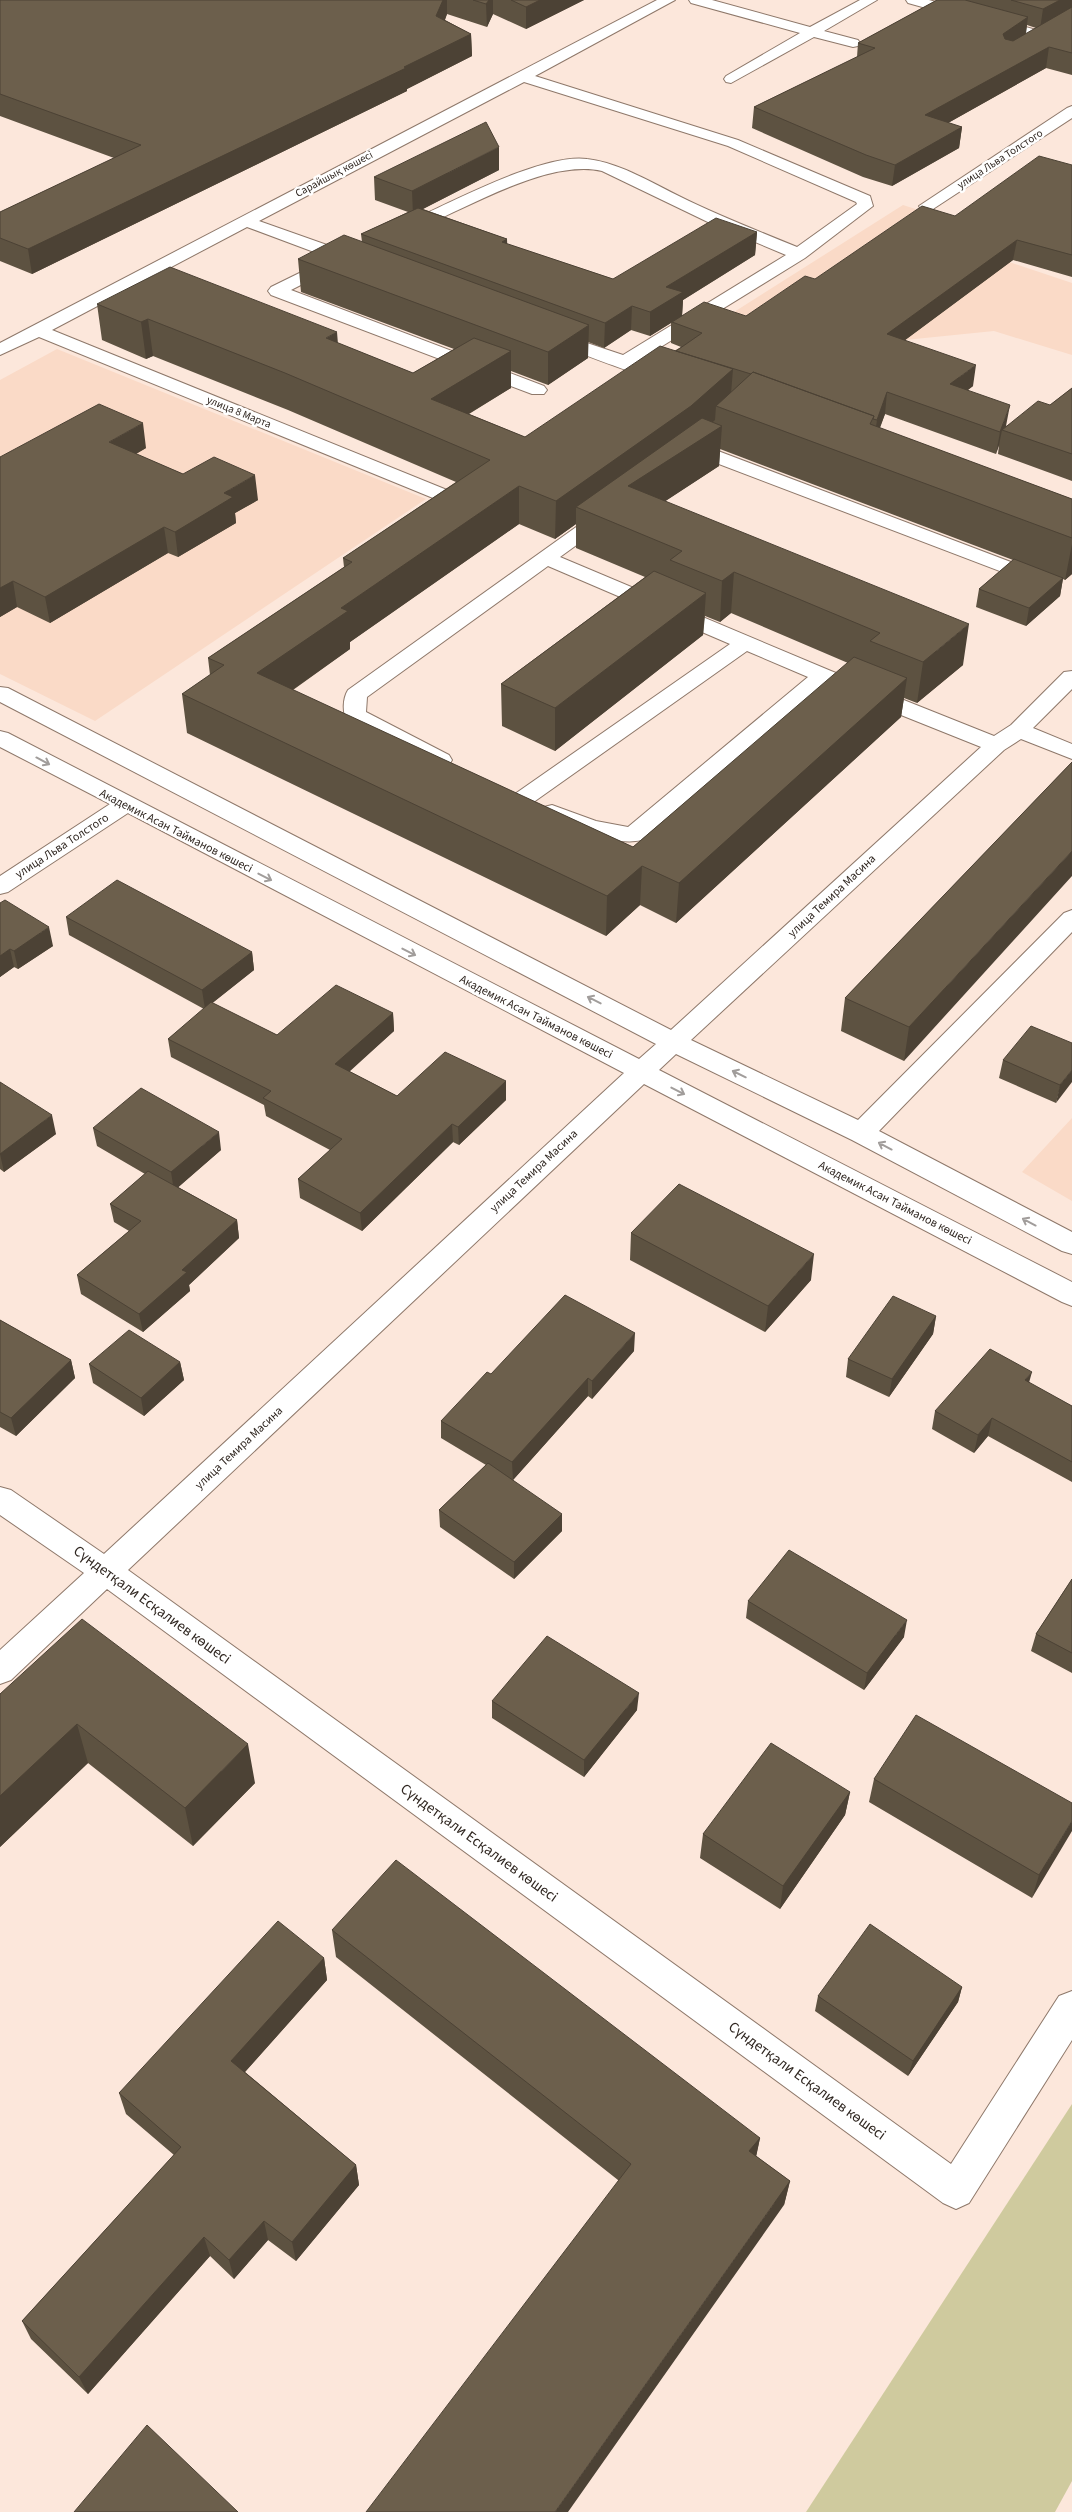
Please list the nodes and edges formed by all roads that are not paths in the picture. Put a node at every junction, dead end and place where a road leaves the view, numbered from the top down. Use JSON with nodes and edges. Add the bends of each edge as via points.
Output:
{"nodes":[{"id":1,"x":668,"y":0,"type":"edge"},
{"id":2,"x":696,"y":0,"type":"edge"},
{"id":3,"x":870,"y":0,"type":"edge"},
{"id":4,"x":913,"y":0,"type":"edge"},
{"id":5,"x":1057,"y":26,"type":"edge"},
{"id":6,"x":812,"y":32,"type":"junction"},
{"id":7,"x":1042,"y":36,"type":"junction"},
{"id":8,"x":853,"y":43,"type":"dead end"},
{"id":9,"x":1026,"y":46,"type":"edge"},
{"id":10,"x":521,"y":76,"type":"junction"},
{"id":11,"x":731,"y":79,"type":"dead end"},
{"id":12,"x":1072,"y":111,"type":"edge"},
{"id":13,"x":927,"y":206,"type":"edge"},
{"id":14,"x":245,"y":221,"type":"junction"},
{"id":15,"x":718,"y":221,"type":"junction"},
{"id":16,"x":418,"y":223,"type":"junction"},
{"id":17,"x":437,"y":230,"type":"edge"},
{"id":18,"x":401,"y":231,"type":"edge"},
{"id":19,"x":701,"y":231,"type":"edge"},
{"id":20,"x":367,"y":245,"type":"edge"},
{"id":21,"x":799,"y":254,"type":"junction"},
{"id":22,"x":342,"y":256,"type":"junction"},
{"id":23,"x":369,"y":267,"type":"edge"},
{"id":24,"x":38,"y":330,"type":"junction"},
{"id":25,"x":542,"y":332,"type":"edge"},
{"id":26,"x":0,"y":350,"type":"edge"},
{"id":27,"x":623,"y":363,"type":"junction"},
{"id":28,"x":680,"y":382,"type":"edge"},
{"id":29,"x":538,"y":390,"type":"dead end"},
{"id":30,"x":696,"y":448,"type":"edge"},
{"id":31,"x":440,"y":494,"type":"edge"},
{"id":32,"x":625,"y":500,"type":"edge"},
{"id":33,"x":546,"y":558,"type":"junction"},
{"id":34,"x":1059,"y":586,"type":"edge"},
{"id":35,"x":745,"y":643,"type":"junction"},
{"id":36,"x":823,"y":676,"type":"junction"},
{"id":37,"x":1072,"y":677,"type":"edge"},
{"id":38,"x":0,"y":693,"type":"edge"},
{"id":39,"x":1019,"y":730,"type":"junction"},
{"id":40,"x":0,"y":738,"type":"edge"},
{"id":41,"x":996,"y":745,"type":"junction"},
{"id":42,"x":1072,"y":752,"type":"edge"},
{"id":43,"x":459,"y":769,"type":"edge"},
{"id":44,"x":125,"y":805,"type":"junction"},
{"id":45,"x":0,"y":887,"type":"edge"},
{"id":46,"x":1072,"y":918,"type":"edge"},
{"id":47,"x":674,"y":1042,"type":"junction"},
{"id":48,"x":641,"y":1072,"type":"junction"},
{"id":49,"x":861,"y":1133,"type":"junction"},
{"id":50,"x":1072,"y":1244,"type":"edge"},
{"id":51,"x":1072,"y":1295,"type":"edge"},
{"id":52,"x":0,"y":1499,"type":"edge"},
{"id":53,"x":107,"y":1572,"type":"junction"},
{"id":54,"x":0,"y":1670,"type":"edge"},
{"id":55,"x":1072,"y":2008,"type":"edge"}],
"edges":[{"from":1,"to":10,"type":"street","name":"Сарайшық көшесі"},
{"from":2,"to":6,"type":"street"},
{"from":3,"to":6,"type":"street"},
{"from":4,"to":7,"type":"street"},
{"from":5,"to":7,"type":"street"},
{"from":6,"to":8,"type":"street"},
{"from":6,"to":11,"type":"street"},
{"from":7,"to":9,"type":"street"},
{"from":10,"to":14,"type":"street","name":"Сарайшық көшесі"},
{"from":10,"to":21,"type":"street","via":[[733,143],[864,199],[865,206]]},
{"from":12,"to":13,"type":"street","name":"улица Льва Толстого"},
{"from":14,"to":22,"type":"street"},
{"from":14,"to":24,"type":"street","name":"Сарайшық көшесі"},
{"from":15,"to":16,"type":"street","via":[[607,168],[586,163],[550,167]]},
{"from":15,"to":19,"type":"street"},
{"from":15,"to":21,"type":"street"},
{"from":16,"to":17,"type":"street"},
{"from":16,"to":18,"type":"street"},
{"from":20,"to":22,"type":"street"},
{"from":21,"to":27,"type":"street"},
{"from":22,"to":23,"type":"street"},
{"from":22,"to":29,"type":"street","via":[[277,291]]},
{"from":24,"to":26,"type":"street","name":"Сарайшық көшесі"},
{"from":24,"to":31,"type":"street","name":"улица 8 Марта"},
{"from":25,"to":27,"type":"street"},
{"from":27,"to":28,"type":"street"},
{"from":30,"to":34,"type":"street"},
{"from":32,"to":33,"type":"street"},
{"from":33,"to":35,"type":"street"},
{"from":33,"to":43,"type":"street","via":[[356,695],[355,715]]},
{"from":35,"to":36,"type":"street"},
{"from":35,"to":36,"type":"street","via":[[511,796],[591,827],[633,835]]},
{"from":36,"to":41,"type":"street"},
{"from":37,"to":39,"type":"street","name":"улица Темира Масина"},
{"from":47,"to":38,"type":"street","one_way":true},
{"from":39,"to":41,"type":"street","name":"улица Темира Масина"},
{"from":39,"to":42,"type":"street"},
{"from":40,"to":44,"type":"street","name":"Академик Асан Тайманов көшесі","one_way":true},
{"from":41,"to":47,"type":"street","name":"улица Темира Масина"},
{"from":44,"to":45,"type":"street","name":"улица Льва Толстого"},
{"from":44,"to":48,"type":"street","name":"Академик Асан Тайманов көшесі","one_way":true},
{"from":46,"to":49,"type":"street"},
{"from":47,"to":48,"type":"street","name":"улица Темира Масина"},
{"from":49,"to":47,"type":"street","one_way":true},
{"from":48,"to":51,"type":"street","name":"Академик Асан Тайманов көшесі","one_way":true},
{"from":48,"to":53,"type":"street","name":"улица Темира Масина"},
{"from":50,"to":49,"type":"street","one_way":true},
{"from":52,"to":53,"type":"street","name":"Сүндетқали Есқалиев көшесі"},
{"from":53,"to":54,"type":"street","name":"улица Темира Масина"},
{"from":53,"to":55,"type":"street","name":"Сүндетқали Есқалиев көшесі","via":[[956,2190]]}]}
